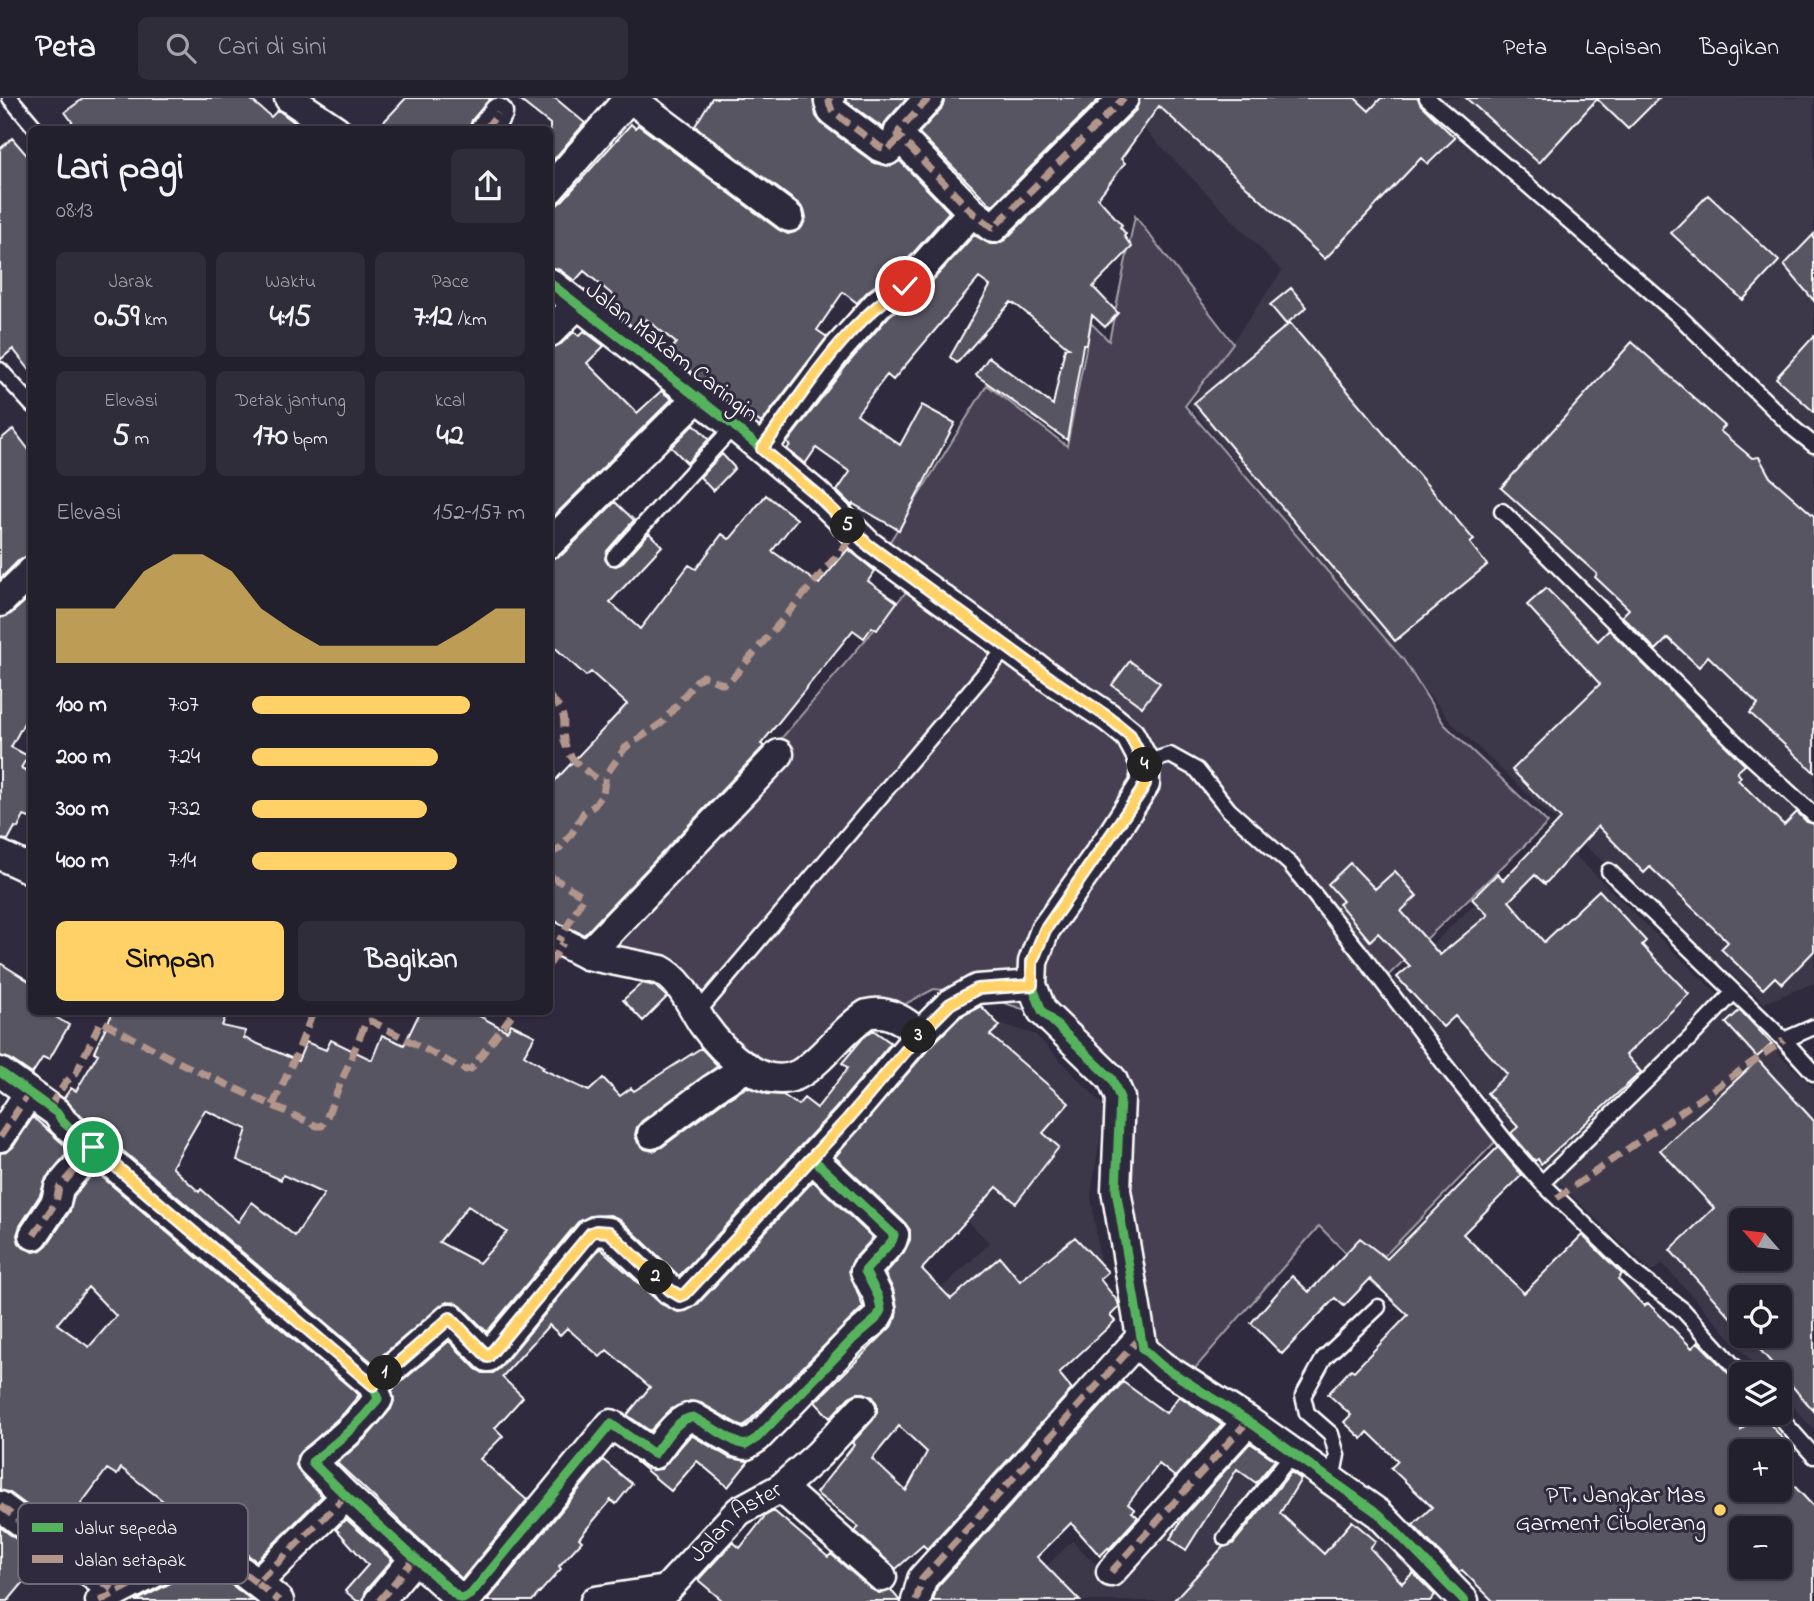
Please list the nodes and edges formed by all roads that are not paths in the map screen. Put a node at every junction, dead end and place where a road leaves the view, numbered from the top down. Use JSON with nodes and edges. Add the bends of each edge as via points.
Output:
{"nodes":[{"id":1,"x":10,"y":98,"type":"edge"},
{"id":2,"x":289,"y":98,"type":"edge"},
{"id":3,"x":629,"y":98,"type":"edge"},
{"id":4,"x":831,"y":98,"type":"edge"},
{"id":5,"x":929,"y":98,"type":"edge"},
{"id":6,"x":1124,"y":98,"type":"edge"},
{"id":7,"x":1427,"y":98,"type":"edge"},
{"id":8,"x":34,"y":126,"type":"edge"},
{"id":9,"x":330,"y":126,"type":"edge"},
{"id":10,"x":900,"y":138,"type":"junction"},
{"id":11,"x":553,"y":185,"type":"edge"},
{"id":12,"x":972,"y":212,"type":"junction"},
{"id":13,"x":789,"y":216,"type":"dead end"},
{"id":14,"x":553,"y":285,"type":"edge"},
{"id":15,"x":577,"y":305,"type":"junction"},
{"id":16,"x":553,"y":329,"type":"edge"},
{"id":17,"x":0,"y":370,"type":"edge"},
{"id":18,"x":697,"y":398,"type":"junction"},
{"id":19,"x":28,"y":401,"type":"edge"},
{"id":20,"x":734,"y":426,"type":"junction"},
{"id":21,"x":1814,"y":445,"type":"edge"},
{"id":22,"x":762,"y":449,"type":"junction"},
{"id":23,"x":1502,"y":511,"type":"dead end"},
{"id":24,"x":553,"y":540,"type":"edge"},
{"id":25,"x":614,"y":557,"type":"dead end"},
{"id":26,"x":28,"y":575,"type":"edge"},
{"id":27,"x":0,"y":601,"type":"edge"},
{"id":28,"x":1007,"y":647,"type":"junction"},
{"id":29,"x":779,"y":754,"type":"dead end"},
{"id":30,"x":1144,"y":763,"type":"junction"},
{"id":31,"x":1814,"y":815,"type":"edge"},
{"id":32,"x":0,"y":855,"type":"edge"},
{"id":33,"x":28,"y":868,"type":"edge"},
{"id":34,"x":1609,"y":871,"type":"dead end"},
{"id":35,"x":553,"y":938,"type":"edge"},
{"id":36,"x":587,"y":955,"type":"junction"},
{"id":37,"x":1032,"y":985,"type":"junction"},
{"id":38,"x":1734,"y":992,"type":"junction"},
{"id":39,"x":697,"y":1013,"type":"junction"},
{"id":40,"x":1814,"y":1027,"type":"edge"},
{"id":41,"x":920,"y":1034,"type":"junction"},
{"id":42,"x":1784,"y":1040,"type":"junction"},
{"id":43,"x":747,"y":1067,"type":"junction"},
{"id":44,"x":0,"y":1072,"type":"edge"},
{"id":45,"x":1814,"y":1073,"type":"edge"},
{"id":46,"x":29,"y":1093,"type":"junction"},
{"id":47,"x":652,"y":1134,"type":"dead end"},
{"id":48,"x":0,"y":1137,"type":"edge"},
{"id":49,"x":93,"y":1147,"type":"junction"},
{"id":50,"x":812,"y":1158,"type":"junction"},
{"id":51,"x":1542,"y":1182,"type":"junction"},
{"id":52,"x":34,"y":1235,"type":"dead end"},
{"id":53,"x":1378,"y":1307,"type":"dead end"},
{"id":54,"x":1141,"y":1344,"type":"junction"},
{"id":55,"x":1730,"y":1362,"type":"edge"},
{"id":56,"x":373,"y":1385,"type":"junction"},
{"id":57,"x":861,"y":1409,"type":"dead end"},
{"id":58,"x":1248,"y":1421,"type":"junction"},
{"id":59,"x":1787,"y":1425,"type":"edge"},
{"id":60,"x":1282,"y":1445,"type":"junction"},
{"id":61,"x":1814,"y":1456,"type":"edge"},
{"id":62,"x":1329,"y":1477,"type":"junction"},
{"id":63,"x":781,"y":1488,"type":"junction"},
{"id":64,"x":346,"y":1496,"type":"junction"},
{"id":65,"x":0,"y":1506,"type":"edge"},
{"id":66,"x":18,"y":1521,"type":"edge"},
{"id":67,"x":1225,"y":1538,"type":"dead end"},
{"id":68,"x":415,"y":1558,"type":"junction"},
{"id":69,"x":1111,"y":1572,"type":"dead end"},
{"id":70,"x":882,"y":1577,"type":"dead end"},
{"id":71,"x":248,"y":1578,"type":"edge"},
{"id":72,"x":257,"y":1583,"type":"junction"},
{"id":73,"x":94,"y":1584,"type":"edge"},
{"id":74,"x":132,"y":1584,"type":"edge"},
{"id":75,"x":108,"y":1596,"type":"edge"},
{"id":76,"x":673,"y":1596,"type":"edge"},
{"id":77,"x":1463,"y":1600,"type":"edge"},
{"id":78,"x":279,"y":1601,"type":"edge"},
{"id":79,"x":379,"y":1601,"type":"edge"},
{"id":80,"x":595,"y":1601,"type":"edge"},
{"id":81,"x":914,"y":1601,"type":"edge"}],
"edges":[{"from":1,"to":8,"type":"lane"},
{"from":2,"to":9,"type":"street"},
{"from":3,"to":11,"type":"street"},
{"from":3,"to":13,"type":"street"},
{"from":4,"to":10,"type":"street","via":[[832,111],[880,147],[887,150]]},
{"from":5,"to":10,"type":"street","via":[[899,131]]},
{"from":6,"to":12,"type":"street","via":[[993,228]]},
{"from":7,"to":21,"type":"lane","via":[[1679,316]]},
{"from":10,"to":12,"type":"street"},
{"from":12,"to":22,"type":"street","via":[[912,279],[878,304],[837,350]]},
{"from":14,"to":15,"type":"street","name":"Jalan Makam Caringin"},
{"from":15,"to":16,"type":"street"},
{"from":15,"to":18,"type":"street","name":"Jalan Makam Caringin"},
{"from":17,"to":19,"type":"lane"},
{"from":18,"to":20,"type":"street","name":"Jalan Makam Caringin"},
{"from":18,"to":24,"type":"street"},
{"from":20,"to":22,"type":"street","name":"Jalan Makam Caringin"},
{"from":20,"to":25,"type":"lane"},
{"from":22,"to":28,"type":"street","name":"Jalan Makam Caringin","via":[[868,545]]},
{"from":23,"to":31,"type":"lane"},
{"from":26,"to":27,"type":"street"},
{"from":28,"to":30,"type":"street","name":"Jalan Makam Caringin","via":[[1130,735]]},
{"from":28,"to":39,"type":"lane"},
{"from":29,"to":36,"type":"street"},
{"from":30,"to":37,"type":"street","via":[[1145,784],[1140,793],[1045,930],[1032,962]]},
{"from":30,"to":51,"type":"lane","via":[[1170,755],[1197,770],[1229,810],[1290,864],[1453,1076]]},
{"from":32,"to":33,"type":"street"},
{"from":34,"to":38,"type":"lane"},
{"from":35,"to":36,"type":"street"},
{"from":36,"to":39,"type":"street","via":[[661,970],[676,979]]},
{"from":37,"to":41,"type":"street","via":[[977,989],[950,1004]]},
{"from":37,"to":54,"type":"street","via":[[1042,1011],[1112,1079],[1120,1098],[1116,1190]]},
{"from":38,"to":42,"type":"lane"},
{"from":38,"to":51,"type":"lane"},
{"from":39,"to":43,"type":"street","via":[[725,1049]]},
{"from":40,"to":42,"type":"lane"},
{"from":41,"to":43,"type":"street","via":[[906,1022],[876,1012],[859,1019],[801,1073],[785,1080],[771,1079]]},
{"from":41,"to":50,"type":"street"},
{"from":42,"to":45,"type":"lane"},
{"from":43,"to":47,"type":"street"},
{"from":44,"to":46,"type":"street"},
{"from":46,"to":48,"type":"street"},
{"from":46,"to":49,"type":"street"},
{"from":49,"to":52,"type":"street","via":[[59,1188],[56,1202]]},
{"from":49,"to":56,"type":"street"},
{"from":50,"to":56,"type":"street","via":[[685,1294],[670,1290],[609,1232],[596,1231],[488,1357],[450,1318]]},
{"from":50,"to":68,"type":"street","via":[[894,1235],[865,1271],[878,1296],[881,1310],[876,1319],[746,1446],[693,1416],[680,1423],[654,1454],[611,1424],[466,1598],[459,1598]]},
{"from":51,"to":55,"type":"lane","via":[[1637,1275],[1682,1308]]},
{"from":53,"to":62,"type":"lane","via":[[1324,1358],[1303,1396],[1307,1413],[1331,1434],[1337,1455]]},
{"from":54,"to":58,"type":"street","via":[[1171,1372]]},
{"from":54,"to":81,"type":"street","via":[[1035,1447],[999,1500],[918,1583]]},
{"from":56,"to":64,"type":"street","via":[[378,1399],[374,1405],[312,1462]]},
{"from":57,"to":63,"type":"street","name":"Jalan Aster"},
{"from":58,"to":60,"type":"street"},
{"from":58,"to":69,"type":"street"},
{"from":59,"to":61,"type":"lane"},
{"from":60,"to":62,"type":"street"},
{"from":60,"to":67,"type":"lane"},
{"from":62,"to":77,"type":"street","via":[[1378,1514]]},
{"from":63,"to":70,"type":"street"},
{"from":63,"to":76,"type":"street","name":"Jalan Aster","via":[[739,1511]]},
{"from":64,"to":68,"type":"street"},
{"from":64,"to":72,"type":"street"},
{"from":65,"to":66,"type":"street"},
{"from":68,"to":79,"type":"street"},
{"from":71,"to":72,"type":"street"},
{"from":72,"to":78,"type":"street"},
{"from":73,"to":75,"type":"street"},
{"from":74,"to":75,"type":"street"},
{"from":76,"to":80,"type":"street","name":"Jalan Aster"}]}
